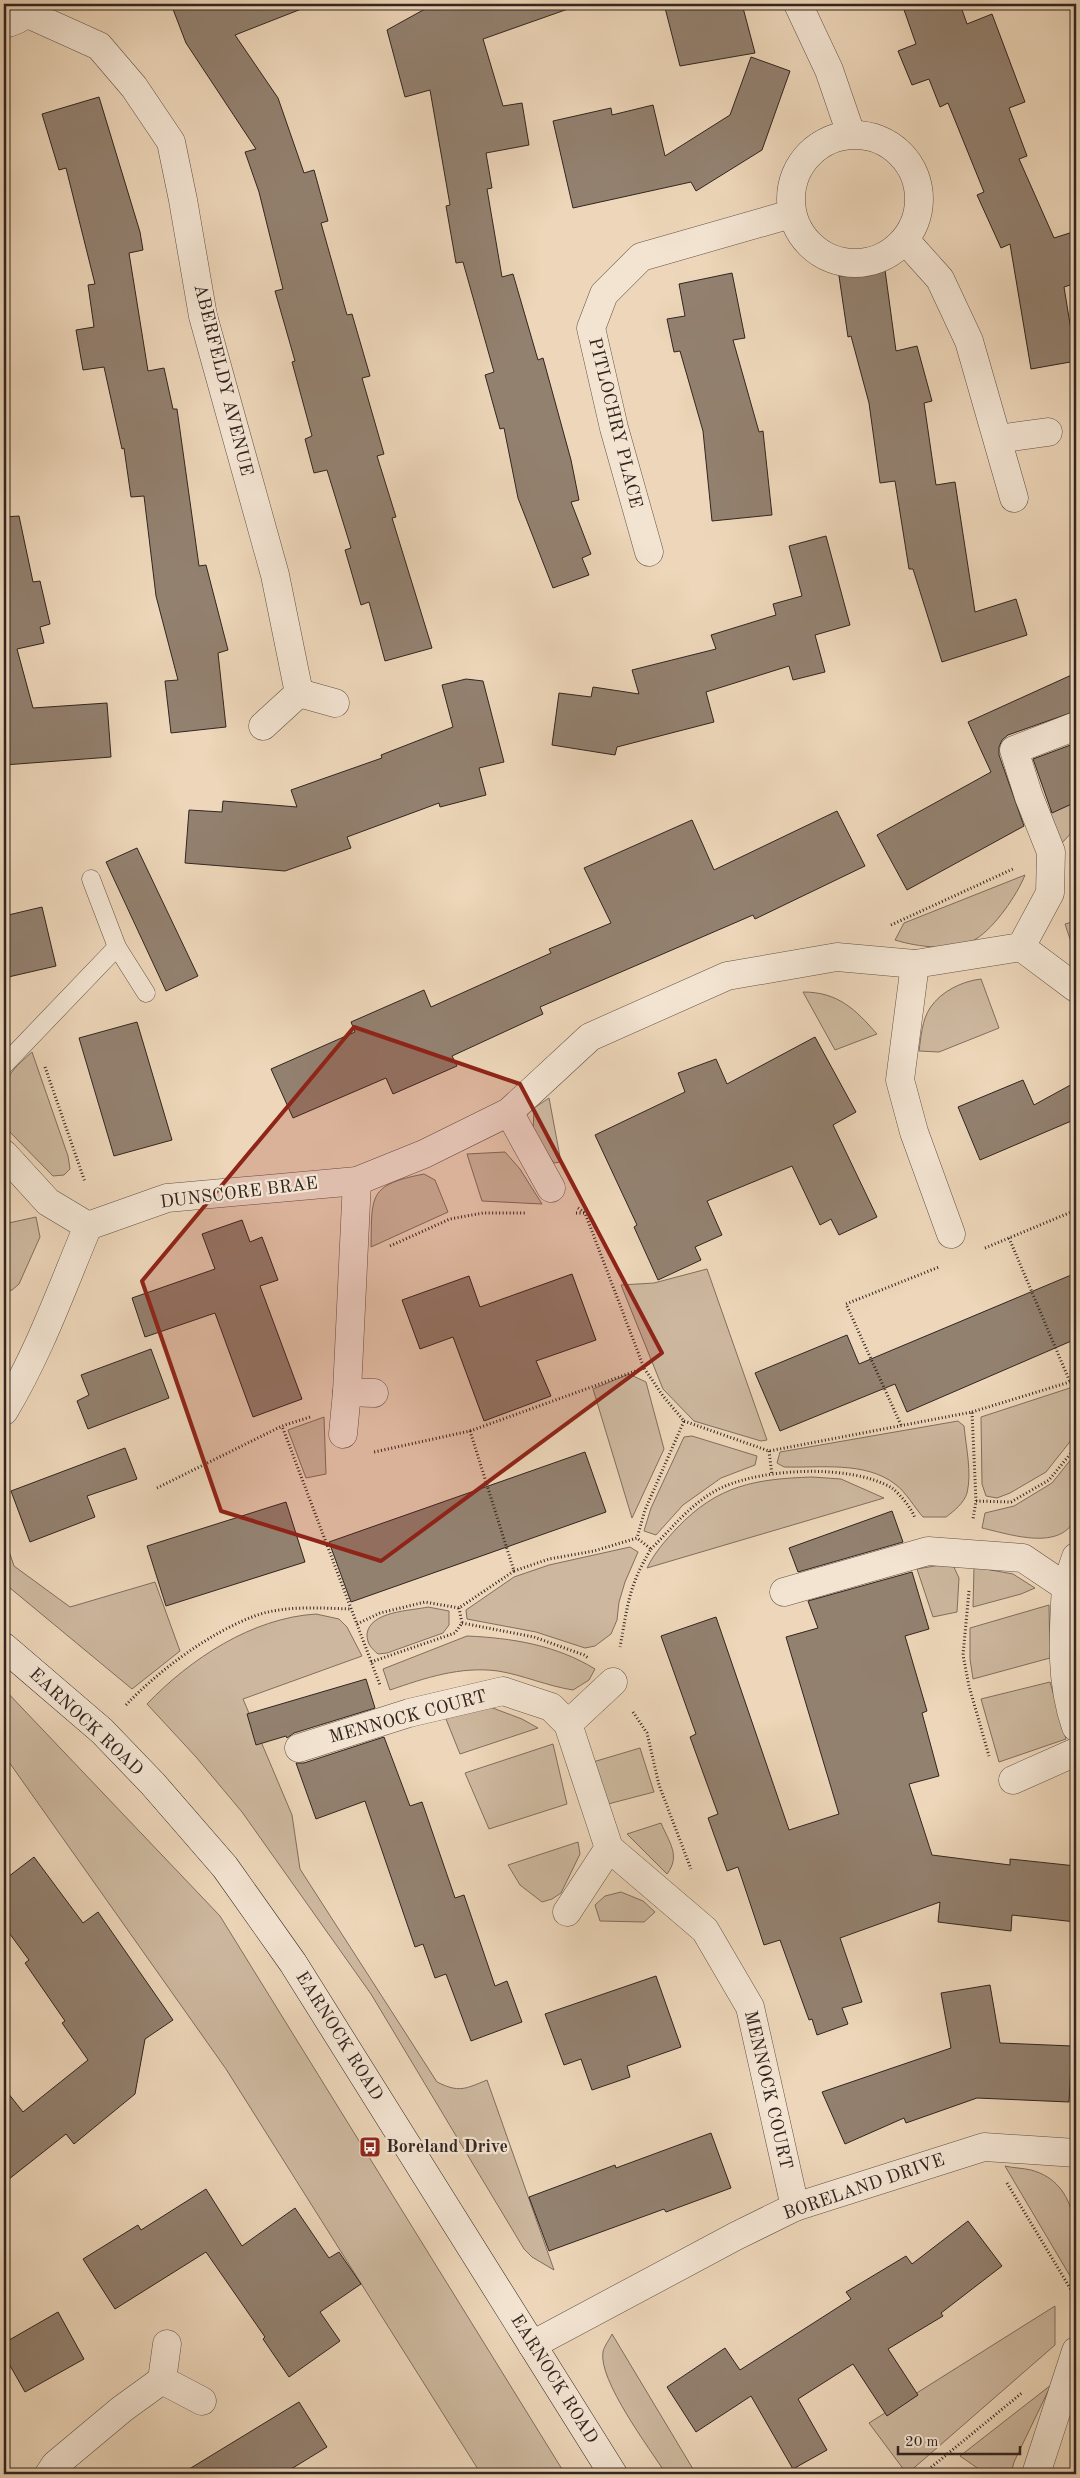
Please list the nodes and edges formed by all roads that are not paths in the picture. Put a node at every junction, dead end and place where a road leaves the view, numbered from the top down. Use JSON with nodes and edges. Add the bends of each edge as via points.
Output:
{"nodes":[{"id":1,"x":798,"y":4,"type":"edge"},
{"id":2,"x":23,"y":14,"type":"edge"},
{"id":3,"x":850,"y":134,"type":"junction"},
{"id":4,"x":792,"y":214,"type":"junction"},
{"id":5,"x":905,"y":240,"type":"junction"},
{"id":6,"x":1048,"y":432,"type":"dead end"},
{"id":7,"x":998,"y":439,"type":"junction"},
{"id":8,"x":1014,"y":498,"type":"dead end"},
{"id":9,"x":648,"y":552,"type":"dead end"},
{"id":10,"x":299,"y":694,"type":"junction"},
{"id":11,"x":335,"y":703,"type":"dead end"},
{"id":12,"x":263,"y":726,"type":"dead end"},
{"id":13,"x":1076,"y":726,"type":"edge"},
{"id":14,"x":92,"y":879,"type":"dead end"},
{"id":15,"x":117,"y":947,"type":"junction"},
{"id":16,"x":1021,"y":947,"type":"junction"},
{"id":17,"x":915,"y":964,"type":"junction"},
{"id":18,"x":1076,"y":988,"type":"edge"},
{"id":19,"x":146,"y":993,"type":"dead end"},
{"id":20,"x":4,"y":1064,"type":"edge"},
{"id":21,"x":509,"y":1112,"type":"junction"},
{"id":22,"x":4,"y":1154,"type":"edge"},
{"id":23,"x":357,"y":1181,"type":"junction"},
{"id":24,"x":551,"y":1188,"type":"road end"},
{"id":25,"x":88,"y":1226,"type":"junction"},
{"id":26,"x":951,"y":1234,"type":"road end"},
{"id":27,"x":4,"y":1411,"type":"edge"},
{"id":28,"x":343,"y":1434,"type":"dead end"},
{"id":29,"x":1076,"y":1557,"type":"edge"},
{"id":30,"x":1066,"y":1587,"type":"junction"},
{"id":31,"x":784,"y":1592,"type":"dead end"},
{"id":32,"x":4,"y":1646,"type":"edge"},
{"id":33,"x":612,"y":1682,"type":"road end"},
{"id":34,"x":568,"y":1724,"type":"junction"},
{"id":35,"x":1076,"y":1727,"type":"edge"},
{"id":36,"x":299,"y":1748,"type":"dead end"},
{"id":37,"x":1076,"y":1752,"type":"edge"},
{"id":38,"x":1012,"y":1780,"type":"dead end"},
{"id":39,"x":609,"y":1848,"type":"junction"},
{"id":40,"x":568,"y":1912,"type":"dead end"},
{"id":41,"x":1076,"y":2153,"type":"edge"},
{"id":42,"x":795,"y":2207,"type":"junction"},
{"id":43,"x":167,"y":2344,"type":"dead end"},
{"id":44,"x":532,"y":2345,"type":"junction"},
{"id":45,"x":1076,"y":2351,"type":"edge"},
{"id":46,"x":162,"y":2380,"type":"junction"},
{"id":47,"x":202,"y":2401,"type":"dead end"},
{"id":48,"x":49,"y":2474,"type":"edge"},
{"id":49,"x":613,"y":2474,"type":"edge"},
{"id":50,"x":1036,"y":2474,"type":"edge"}],
"edges":[{"from":1,"to":3,"type":"street","via":[[829,70]]},
{"from":2,"to":10,"type":"street","name":"ABERFELDY AVENUE","via":[[99,46],[134,87],[171,142],[203,316],[275,575]]},
{"from":3,"to":4,"type":"street","via":[[829,140],[810,152],[796,170],[790,192]]},
{"from":3,"to":5,"type":"street","via":[[886,142],[904,157],[916,176],[919,198],[916,220]]},
{"from":4,"to":5,"type":"street","via":[[800,234],[816,250],[836,261],[858,264],[880,259]]},
{"from":4,"to":9,"type":"street","name":"PITLOCHRY PLACE","via":[[641,257],[604,294],[591,328]]},
{"from":5,"to":7,"type":"street","via":[[940,280],[965,332]]},
{"from":6,"to":7,"type":"street"},
{"from":7,"to":8,"type":"street"},
{"from":10,"to":11,"type":"street"},
{"from":10,"to":12,"type":"street"},
{"from":13,"to":16,"type":"street","via":[[1014,750],[1051,852],[1050,893]]},
{"from":14,"to":15,"type":"lane"},
{"from":15,"to":19,"type":"lane"},
{"from":15,"to":20,"type":"lane"},
{"from":16,"to":17,"type":"street","name":"DUNSCORE BRAE"},
{"from":16,"to":18,"type":"street"},
{"from":17,"to":21,"type":"street","name":"DUNSCORE BRAE","via":[[837,957],[726,976],[590,1037]]},
{"from":17,"to":26,"type":"street","via":[[900,1080],[914,1132]]},
{"from":21,"to":23,"type":"street","name":"DUNSCORE BRAE","via":[[424,1154]]},
{"from":21,"to":24,"type":"street"},
{"from":22,"to":25,"type":"street","via":[[48,1202]]},
{"from":23,"to":25,"type":"street","name":"DUNSCORE BRAE","via":[[167,1198]]},
{"from":23,"to":28,"type":"street","via":[[352,1263],[356,1397]]},
{"from":25,"to":27,"type":"street","via":[[54,1309]]},
{"from":29,"to":30,"type":"street"},
{"from":30,"to":31,"type":"street","via":[[1023,1558],[928,1551]]},
{"from":30,"to":35,"type":"street","via":[[1062,1640],[1069,1708]]},
{"from":32,"to":44,"type":"street","name":"EARNOCK ROAD","via":[[102,1731],[225,1867],[293,1963]]},
{"from":33,"to":34,"type":"street"},
{"from":34,"to":36,"type":"street","name":"MENNOCK COURT","via":[[551,1707],[503,1691],[392,1718]]},
{"from":34,"to":39,"type":"street","name":"MENNOCK COURT"},
{"from":37,"to":38,"type":"street"},
{"from":39,"to":40,"type":"street"},
{"from":39,"to":42,"type":"street","name":"MENNOCK COURT","via":[[705,1930],[750,2007]]},
{"from":41,"to":42,"type":"street","name":"BORELAND DRIVE","via":[[984,2147]]},
{"from":42,"to":44,"type":"street","name":"BORELAND DRIVE"},
{"from":43,"to":46,"type":"street"},
{"from":44,"to":49,"type":"street","name":"EARNOCK ROAD"},
{"from":45,"to":50,"type":"street"},
{"from":46,"to":47,"type":"street"},
{"from":46,"to":48,"type":"street","via":[[54,2465]]}]}
